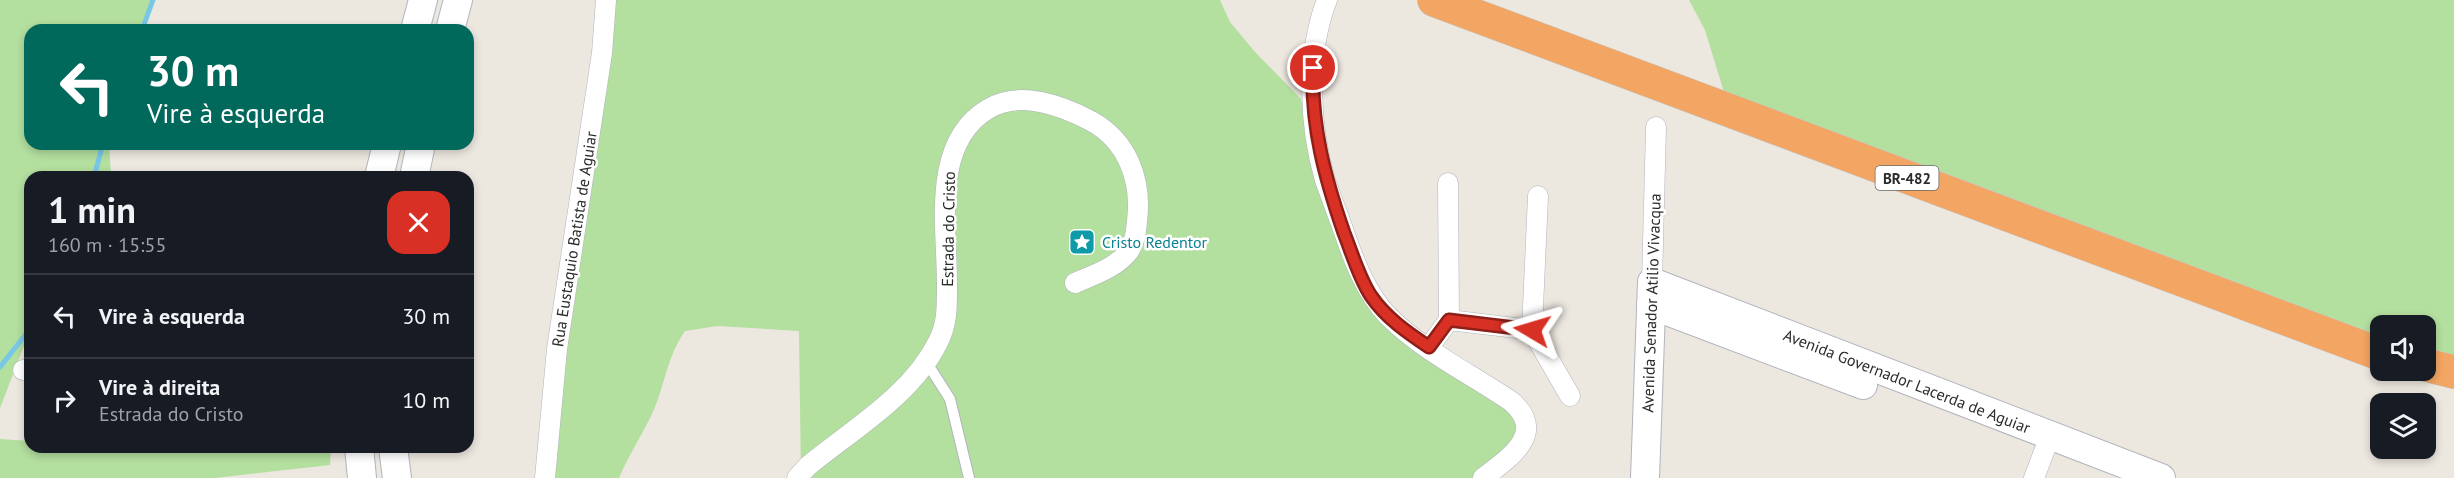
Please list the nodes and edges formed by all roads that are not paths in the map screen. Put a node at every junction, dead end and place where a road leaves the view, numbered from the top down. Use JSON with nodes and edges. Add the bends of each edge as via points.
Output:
{"nodes":[{"id":1,"x":423,"y":0,"type":"edge"},
{"id":2,"x":458,"y":0,"type":"edge"},
{"id":3,"x":606,"y":0,"type":"edge"},
{"id":4,"x":1326,"y":0,"type":"edge"},
{"id":5,"x":1434,"y":0,"type":"edge"},
{"id":6,"x":417,"y":24,"type":"edge"},
{"id":7,"x":452,"y":24,"type":"edge"},
{"id":8,"x":1656,"y":128,"type":"dead end"},
{"id":9,"x":386,"y":150,"type":"edge"},
{"id":10,"x":421,"y":150,"type":"edge"},
{"id":11,"x":380,"y":171,"type":"edge"},
{"id":12,"x":415,"y":171,"type":"edge"},
{"id":13,"x":1448,"y":183,"type":"dead end"},
{"id":14,"x":1538,"y":196,"type":"dead end"},
{"id":15,"x":1075,"y":283,"type":"dead end"},
{"id":16,"x":1652,"y":293,"type":"junction"},
{"id":17,"x":1449,"y":320,"type":"junction"},
{"id":18,"x":1532,"y":330,"type":"junction"},
{"id":19,"x":1429,"y":347,"type":"junction"},
{"id":20,"x":2370,"y":350,"type":"edge"},
{"id":21,"x":927,"y":363,"type":"junction"},
{"id":22,"x":2436,"y":368,"type":"edge"},
{"id":23,"x":2454,"y":372,"type":"edge"},
{"id":24,"x":1570,"y":396,"type":"dead end"},
{"id":25,"x":360,"y":453,"type":"edge"},
{"id":26,"x":394,"y":453,"type":"edge"},
{"id":27,"x":2043,"y":456,"type":"edge"},
{"id":28,"x":362,"y":478,"type":"edge"},
{"id":29,"x":397,"y":478,"type":"edge"},
{"id":30,"x":545,"y":478,"type":"edge"},
{"id":31,"x":797,"y":478,"type":"edge"},
{"id":32,"x":969,"y":478,"type":"edge"},
{"id":33,"x":1484,"y":478,"type":"edge"},
{"id":34,"x":1645,"y":478,"type":"edge"},
{"id":35,"x":2110,"y":478,"type":"edge"},
{"id":36,"x":2161,"y":478,"type":"edge"}],
"edges":[{"from":1,"to":6,"type":"street"},
{"from":2,"to":7,"type":"street"},
{"from":3,"to":30,"type":"street","name":"Rua Eustaquio Batista de Aguiar","via":[[602,53],[557,349]]},
{"from":4,"to":19,"type":"street","via":[[1316,34],[1312,84],[1316,136],[1325,179],[1371,295],[1388,316]]},
{"from":5,"to":20,"type":"highway","number":"BR-482"},
{"from":8,"to":16,"type":"street","name":"Avenida Senador Atilio Vivacqua"},
{"from":9,"to":11,"type":"street"},
{"from":10,"to":12,"type":"street"},
{"from":13,"to":17,"type":"street"},
{"from":14,"to":18,"type":"street"},
{"from":15,"to":21,"type":"street","name":"Estrada do Cristo","via":[[1106,270],[1129,251],[1135,238],[1138,210],[1135,173],[1121,148],[1091,122],[1043,103],[1007,100],[994,105],[967,126],[956,143],[948,169],[946,315],[943,332]]},
{"from":16,"to":27,"type":"street","name":"Avenida Governador Lacerda de Aguiar"},
{"from":16,"to":34,"type":"street","name":"Avenida Senador Atilio Vivacqua"},
{"from":17,"to":18,"type":"street"},
{"from":17,"to":19,"type":"street"},
{"from":18,"to":24,"type":"street"},
{"from":19,"to":33,"type":"street","via":[[1522,412],[1525,437]]},
{"from":21,"to":31,"type":"street","name":"Estrada do Cristo","via":[[887,403]]},
{"from":21,"to":32,"type":"lane","via":[[950,399]]},
{"from":22,"to":23,"type":"highway"},
{"from":25,"to":28,"type":"street"},
{"from":26,"to":29,"type":"street"},
{"from":27,"to":35,"type":"street","name":"Avenida Governador Lacerda de Aguiar"},
{"from":27,"to":36,"type":"street","name":"Avenida Governador Lacerda de Aguiar"}]}
